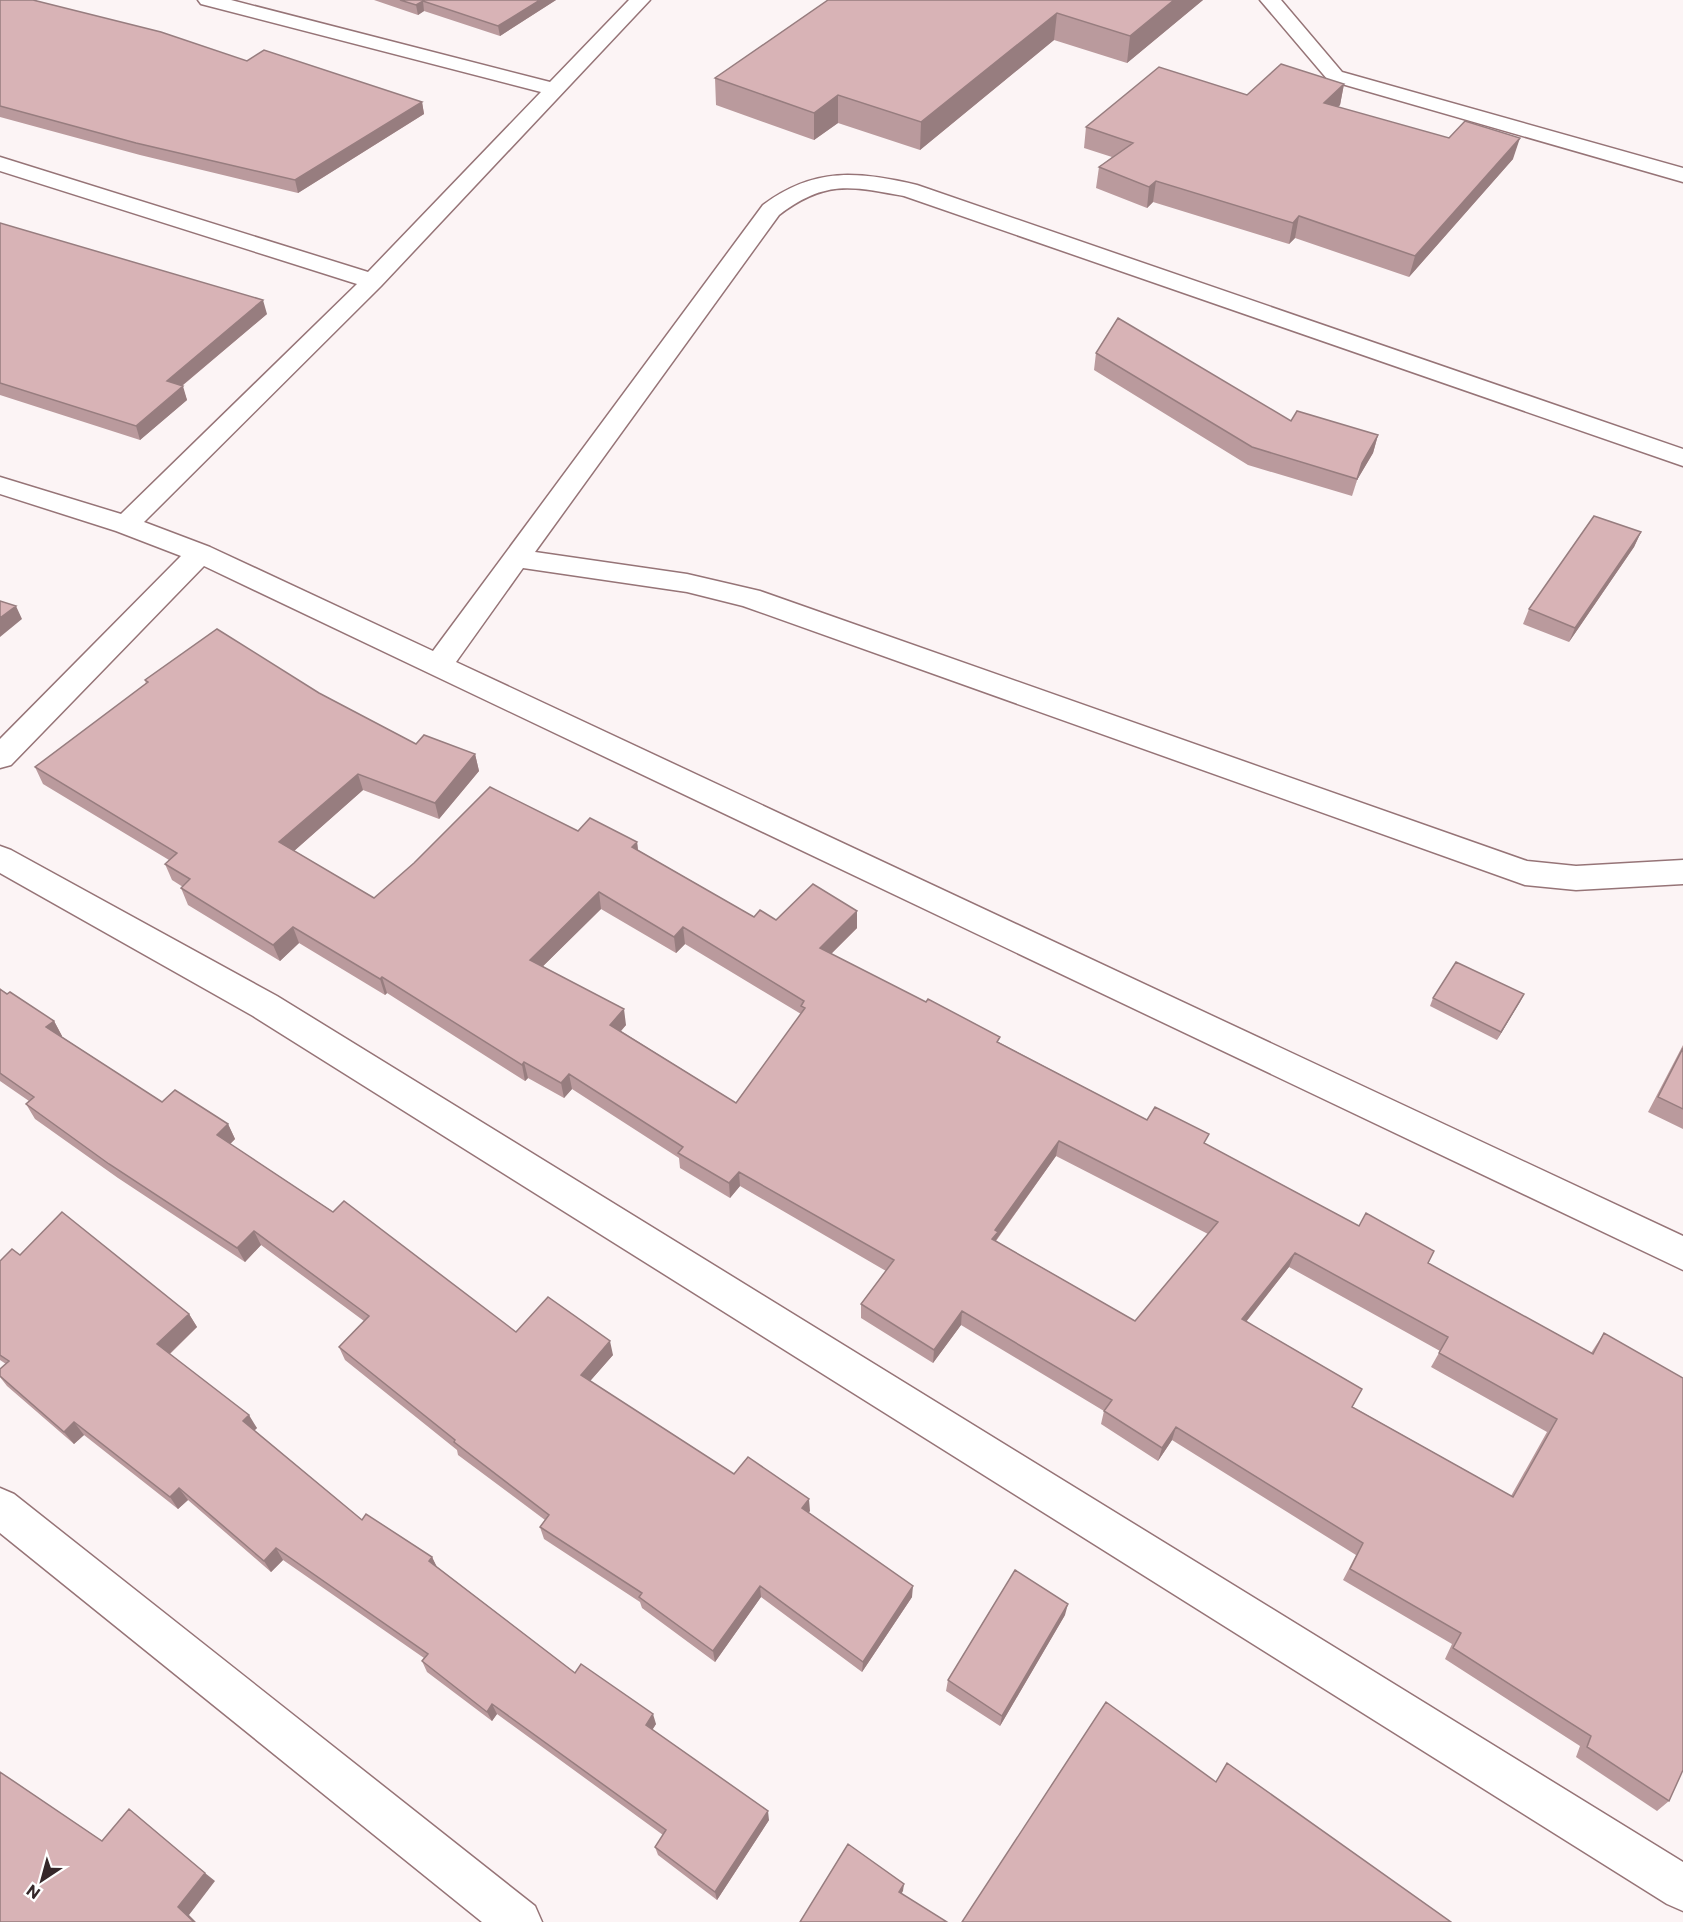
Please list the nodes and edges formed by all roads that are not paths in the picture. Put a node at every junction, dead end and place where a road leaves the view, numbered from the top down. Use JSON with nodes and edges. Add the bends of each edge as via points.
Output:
{"nodes":[{"id":1,"x":208,"y":0,"type":"edge"},
{"id":2,"x":640,"y":0,"type":"edge"},
{"id":3,"x":1270,"y":0,"type":"edge"},
{"id":4,"x":553,"y":89,"type":"junction"},
{"id":5,"x":0,"y":164,"type":"edge"},
{"id":6,"x":1683,"y":175,"type":"edge"},
{"id":7,"x":373,"y":281,"type":"junction"},
{"id":8,"x":1683,"y":458,"type":"edge"},
{"id":9,"x":0,"y":485,"type":"edge"},
{"id":10,"x":126,"y":525,"type":"junction"},
{"id":11,"x":200,"y":553,"type":"junction"},
{"id":12,"x":516,"y":558,"type":"junction"},
{"id":13,"x":438,"y":665,"type":"junction"},
{"id":14,"x":0,"y":757,"type":"edge"},
{"id":15,"x":0,"y":858,"type":"edge"},
{"id":16,"x":1683,"y":872,"type":"edge"},
{"id":17,"x":1683,"y":1254,"type":"edge"},
{"id":18,"x":0,"y":1508,"type":"edge"},
{"id":19,"x":1683,"y":1888,"type":"edge"},
{"id":20,"x":519,"y":1922,"type":"edge"}],
"edges":[{"from":1,"to":4,"type":"street"},
{"from":2,"to":4,"type":"street"},
{"from":3,"to":6,"type":"street","via":[[1335,76]]},
{"from":4,"to":7,"type":"street"},
{"from":5,"to":7,"type":"street"},
{"from":7,"to":10,"type":"street"},
{"from":8,"to":12,"type":"street","via":[[909,190],[855,180],[817,185],[794,193],[771,210]]},
{"from":9,"to":10,"type":"street"},
{"from":10,"to":11,"type":"street"},
{"from":11,"to":13,"type":"street"},
{"from":11,"to":14,"type":"street"},
{"from":12,"to":13,"type":"street"},
{"from":12,"to":16,"type":"street","via":[[687,583],[750,598],[1525,873],[1576,878]]},
{"from":13,"to":17,"type":"street"},
{"from":15,"to":19,"type":"street","via":[[265,1006]]},
{"from":18,"to":20,"type":"street"}]}
